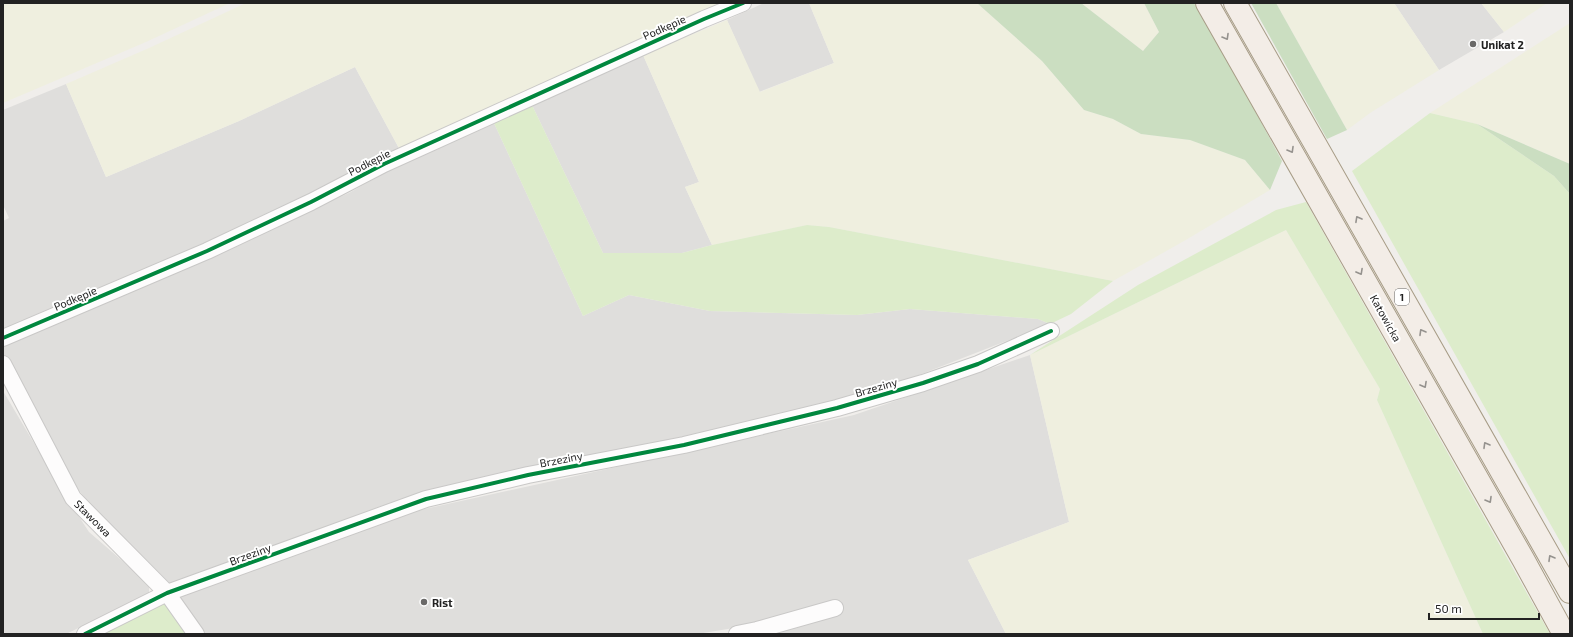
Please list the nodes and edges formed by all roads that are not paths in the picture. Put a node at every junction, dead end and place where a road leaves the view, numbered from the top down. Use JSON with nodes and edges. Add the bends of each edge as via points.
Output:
{"nodes":[{"id":1,"x":743,"y":3,"type":"edge"},
{"id":2,"x":1207,"y":3,"type":"edge"},
{"id":3,"x":1235,"y":3,"type":"edge"},
{"id":4,"x":1051,"y":331,"type":"dead end"},
{"id":5,"x":3,"y":338,"type":"edge"},
{"id":6,"x":3,"y":364,"type":"edge"},
{"id":7,"x":1570,"y":592,"type":"edge"},
{"id":8,"x":167,"y":593,"type":"junction"},
{"id":9,"x":835,"y":608,"type":"dead end"},
{"id":10,"x":85,"y":634,"type":"edge"},
{"id":11,"x":196,"y":634,"type":"edge"},
{"id":12,"x":737,"y":634,"type":"edge"},
{"id":13,"x":1564,"y":634,"type":"edge"}],
"edges":[{"from":1,"to":5,"type":"street","name":"Podkępie","via":[[384,164],[207,251]]},
{"from":2,"to":13,"type":"main road","name":"Katowicka","number":"1","one_way":true},
{"from":7,"to":3,"type":"main road","number":"1","one_way":true},
{"from":4,"to":8,"type":"street","name":"Brzeziny","via":[[978,364],[837,408],[684,444],[528,475],[426,499]]},
{"from":6,"to":8,"type":"street","name":"Stawowa","via":[[73,498]]},
{"from":8,"to":10,"type":"street","name":"Brzeziny"},
{"from":8,"to":11,"type":"street","name":"Stawowa"},
{"from":9,"to":12,"type":"street"}]}
